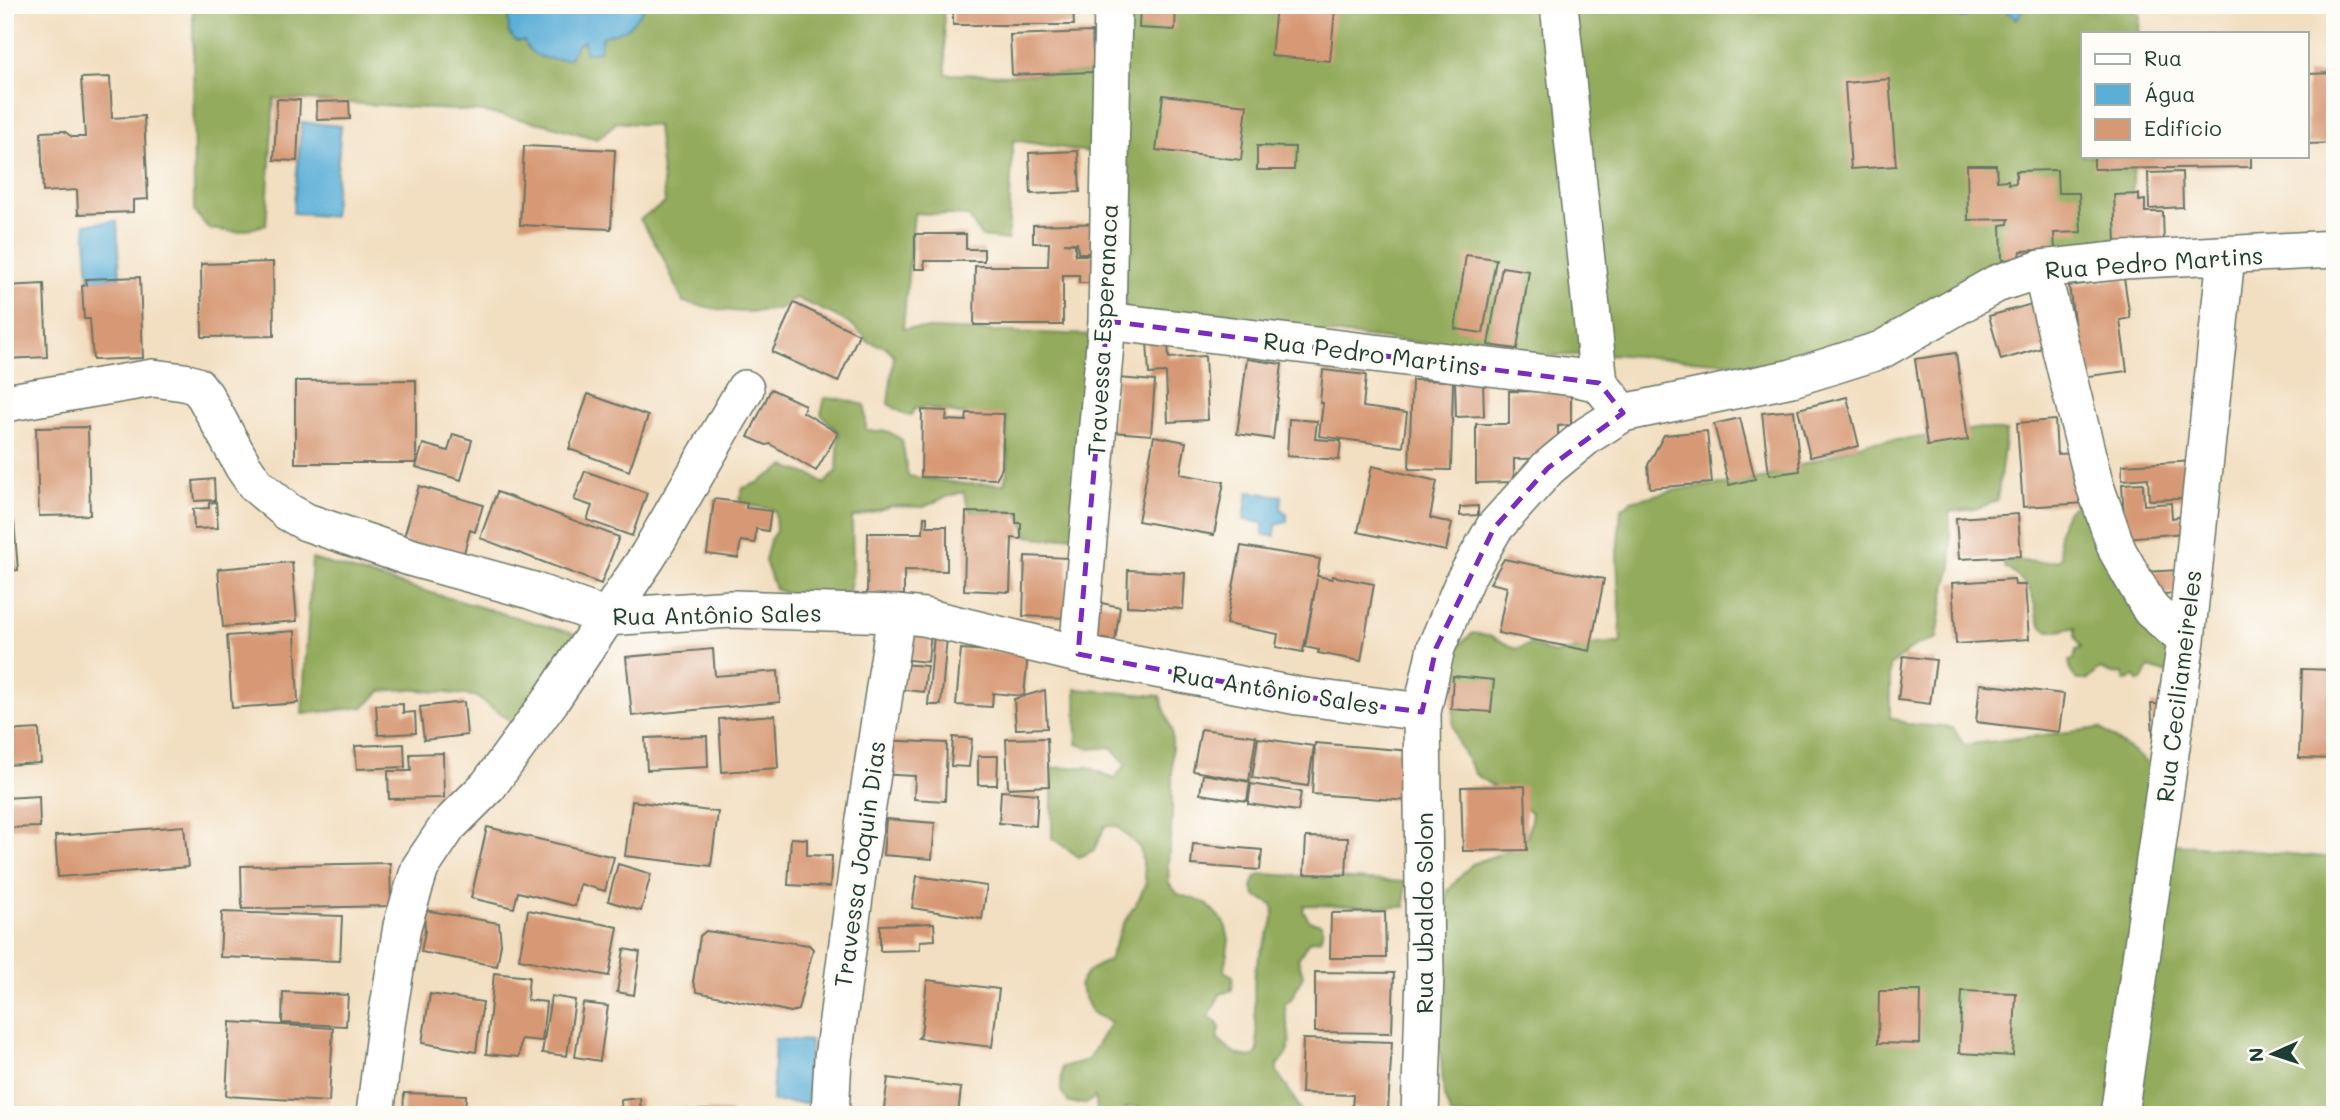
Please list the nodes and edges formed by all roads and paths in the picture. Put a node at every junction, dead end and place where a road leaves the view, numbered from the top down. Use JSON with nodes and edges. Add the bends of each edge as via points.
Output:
{"nodes":[{"id":1,"x":1113,"y":5,"type":"edge"},
{"id":2,"x":1559,"y":5,"type":"edge"},
{"id":3,"x":2335,"y":249,"type":"edge"},
{"id":4,"x":2226,"y":256,"type":"junction"},
{"id":5,"x":2041,"y":269,"type":"junction"},
{"id":6,"x":1107,"y":321,"type":"junction"},
{"id":7,"x":1599,"y":383,"type":"junction"},
{"id":8,"x":745,"y":389,"type":"dead end"},
{"id":9,"x":5,"y":403,"type":"edge"},
{"id":10,"x":1623,"y":413,"type":"junction"},
{"id":11,"x":896,"y":614,"type":"junction"},
{"id":12,"x":606,"y":617,"type":"junction"},
{"id":13,"x":2186,"y":639,"type":"junction"},
{"id":14,"x":1078,"y":654,"type":"junction"},
{"id":15,"x":1422,"y":712,"type":"junction"},
{"id":16,"x":1426,"y":1114,"type":"edge"},
{"id":17,"x":375,"y":1115,"type":"edge"},
{"id":18,"x":830,"y":1115,"type":"edge"},
{"id":19,"x":2119,"y":1115,"type":"edge"}],
"edges":[{"from":1,"to":6,"type":"street","name":"Travessa Esperanaca"},
{"from":2,"to":7,"type":"street"},
{"from":3,"to":4,"type":"street","name":"Rua Pedro Martins"},
{"from":4,"to":5,"type":"street","name":"Rua Pedro Martins"},
{"from":4,"to":13,"type":"street","name":"Rua Ceciliameireles"},
{"from":5,"to":10,"type":"street","name":"Rua Pedro Martins","via":[[1996,284],[1881,350],[1792,378]]},
{"from":5,"to":13,"type":"street","via":[[2094,483],[2117,550],[2151,610]]},
{"from":6,"to":7,"type":"street","name":"Rua Pedro Martins"},
{"from":6,"to":14,"type":"street","name":"Travessa Esperanaca"},
{"from":7,"to":10,"type":"street"},
{"from":8,"to":12,"type":"street","via":[[648,556]]},
{"from":9,"to":12,"type":"street","name":"Rua Antônio Sales","via":[[153,378],[197,386],[243,467],[256,485],[288,512],[413,558],[530,590]]},
{"from":10,"to":15,"type":"street","name":"Rua Pedro Martins","via":[[1548,468],[1494,528],[1464,581],[1436,648]]},
{"from":11,"to":12,"type":"street","name":"Rua Antônio Sales","via":[[732,610]]},
{"from":11,"to":14,"type":"street","name":"Rua Antônio Sales"},
{"from":11,"to":18,"type":"street","name":"Travessa Joquin Dias","via":[[858,866]]},
{"from":12,"to":17,"type":"street","via":[[488,786],[448,826],[420,869],[402,926]]},
{"from":13,"to":19,"type":"street","name":"Rua Ceciliameireles"},
{"from":14,"to":15,"type":"street","name":"Rua Antônio Sales","via":[[1298,696]]},
{"from":15,"to":16,"type":"street","name":"Rua Ubaldo Solon"}]}
